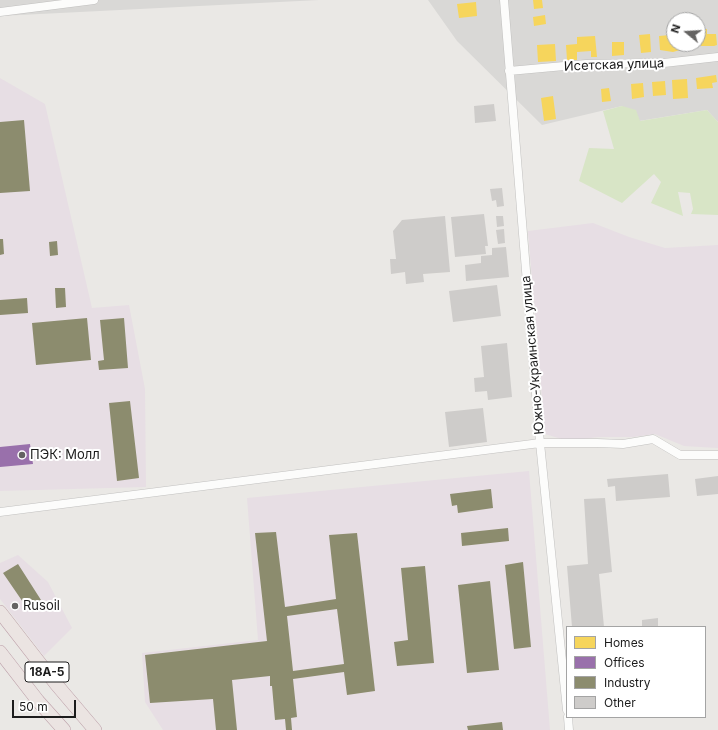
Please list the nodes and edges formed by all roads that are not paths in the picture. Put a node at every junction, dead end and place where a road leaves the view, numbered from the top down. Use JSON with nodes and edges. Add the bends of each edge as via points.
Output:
{"nodes":[{"id":1,"x":94,"y":0,"type":"edge"},
{"id":2,"x":504,"y":0,"type":"edge"},
{"id":3,"x":0,"y":12,"type":"edge"},
{"id":4,"x":718,"y":57,"type":"edge"},
{"id":5,"x":509,"y":71,"type":"junction"},
{"id":6,"x":540,"y":443,"type":"junction"},
{"id":7,"x":718,"y":455,"type":"edge"},
{"id":8,"x":0,"y":512,"type":"edge"},
{"id":9,"x":0,"y":612,"type":"edge"},
{"id":10,"x":0,"y":652,"type":"edge"},
{"id":11,"x":566,"y":700,"type":"edge"},
{"id":12,"x":568,"y":718,"type":"edge"},
{"id":13,"x":64,"y":730,"type":"edge"},
{"id":14,"x":95,"y":730,"type":"edge"},
{"id":15,"x":569,"y":730,"type":"edge"}],
"edges":[{"from":1,"to":3,"type":"street"},
{"from":2,"to":5,"type":"street","name":"Южно-Украинская улица"},
{"from":4,"to":5,"type":"street","name":"Исетская улица","via":[[664,63],[586,64]]},
{"from":5,"to":6,"type":"street","name":"Южно-Украинская улица"},
{"from":6,"to":7,"type":"street","via":[[623,444],[653,439],[680,455]]},
{"from":6,"to":8,"type":"street"},
{"from":6,"to":11,"type":"street","name":"Южно-Украинская улица"},
{"from":9,"to":14,"type":"highway","number":"18А-5"},
{"from":10,"to":13,"type":"highway","number":"18А-5"},
{"from":12,"to":15,"type":"street"}]}
